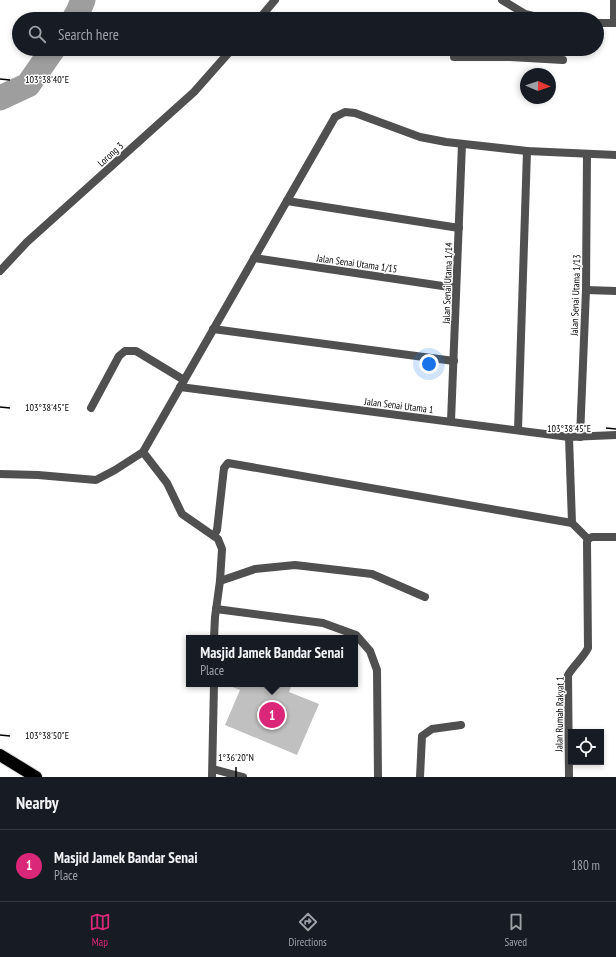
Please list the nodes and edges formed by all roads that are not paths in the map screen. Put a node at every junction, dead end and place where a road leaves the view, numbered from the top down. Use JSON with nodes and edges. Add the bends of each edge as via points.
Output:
{"nodes":[{"id":1,"x":275,"y":0,"type":"edge"},
{"id":2,"x":502,"y":0,"type":"edge"},
{"id":3,"x":614,"y":0,"type":"edge"},
{"id":4,"x":264,"y":12,"type":"edge"},
{"id":5,"x":518,"y":12,"type":"edge"},
{"id":6,"x":604,"y":23,"type":"edge"},
{"id":7,"x":615,"y":23,"type":"edge"},
{"id":8,"x":226,"y":56,"type":"edge"},
{"id":9,"x":454,"y":57,"type":"dead end"},
{"id":10,"x":510,"y":58,"type":"joint"},
{"id":11,"x":563,"y":60,"type":"dead end"},
{"id":12,"x":462,"y":144,"type":"junction"},
{"id":13,"x":527,"y":151,"type":"junction"},
{"id":14,"x":587,"y":154,"type":"junction"},
{"id":15,"x":616,"y":155,"type":"edge"},
{"id":16,"x":287,"y":201,"type":"junction"},
{"id":17,"x":459,"y":228,"type":"junction"},
{"id":18,"x":254,"y":258,"type":"junction"},
{"id":19,"x":0,"y":272,"type":"edge"},
{"id":20,"x":456,"y":288,"type":"junction"},
{"id":21,"x":586,"y":290,"type":"junction"},
{"id":22,"x":616,"y":291,"type":"edge"},
{"id":23,"x":213,"y":329,"type":"junction"},
{"id":24,"x":454,"y":361,"type":"junction"},
{"id":25,"x":182,"y":383,"type":"junction"},
{"id":26,"x":91,"y":408,"type":"dead end"},
{"id":27,"x":451,"y":422,"type":"junction"},
{"id":28,"x":518,"y":430,"type":"junction"},
{"id":29,"x":616,"y":435,"type":"edge"},
{"id":30,"x":569,"y":437,"type":"junction"},
{"id":31,"x":580,"y":437,"type":"junction"},
{"id":32,"x":143,"y":452,"type":"junction"},
{"id":33,"x":0,"y":474,"type":"edge"},
{"id":34,"x":572,"y":523,"type":"junction"},
{"id":35,"x":214,"y":536,"type":"junction"},
{"id":36,"x":616,"y":537,"type":"edge"},
{"id":37,"x":588,"y":539,"type":"junction"},
{"id":38,"x":220,"y":581,"type":"junction"},
{"id":39,"x":425,"y":597,"type":"dead end"},
{"id":40,"x":216,"y":610,"type":"junction"},
{"id":41,"x":214,"y":635,"type":"edge"},
{"id":42,"x":356,"y":635,"type":"edge"},
{"id":43,"x":358,"y":637,"type":"edge"},
{"id":44,"x":214,"y":687,"type":"edge"},
{"id":45,"x":461,"y":725,"type":"dead end"},
{"id":46,"x":0,"y":755,"type":"edge"},
{"id":47,"x":212,"y":773,"type":"edge"},
{"id":48,"x":36,"y":777,"type":"edge"},
{"id":49,"x":243,"y":777,"type":"edge"},
{"id":50,"x":378,"y":777,"type":"edge"},
{"id":51,"x":420,"y":777,"type":"edge"},
{"id":52,"x":569,"y":777,"type":"edge"}],
"edges":[{"from":1,"to":4,"type":"street"},
{"from":2,"to":5,"type":"street"},
{"from":3,"to":7,"type":"street"},
{"from":6,"to":7,"type":"street"},
{"from":8,"to":19,"type":"street","name":"Lorong 3","via":[[194,92],[27,242]]},
{"from":9,"to":10,"type":"street"},
{"from":10,"to":11,"type":"street"},
{"from":12,"to":13,"type":"street"},
{"from":12,"to":16,"type":"street","via":[[420,137],[355,113],[345,112],[335,117]]},
{"from":12,"to":17,"type":"street","name":"Jalan Senai Utama 1/14"},
{"from":13,"to":14,"type":"street"},
{"from":13,"to":28,"type":"street"},
{"from":14,"to":15,"type":"street"},
{"from":14,"to":21,"type":"street","name":"Jalan Senai Utama 1/13"},
{"from":16,"to":17,"type":"street"},
{"from":16,"to":18,"type":"street"},
{"from":17,"to":20,"type":"street","name":"Jalan Senai Utama 1/14"},
{"from":18,"to":20,"type":"street","name":"Jalan Senai Utama 1/15"},
{"from":18,"to":23,"type":"street"},
{"from":20,"to":24,"type":"street","name":"Jalan Senai Utama 1/14"},
{"from":21,"to":22,"type":"street"},
{"from":21,"to":31,"type":"street","name":"Jalan Senai Utama 1/13"},
{"from":23,"to":24,"type":"street"},
{"from":23,"to":25,"type":"street"},
{"from":24,"to":27,"type":"street","name":"Jalan Senai Utama 1/14"},
{"from":25,"to":26,"type":"street","via":[[136,351],[125,351],[119,356]]},
{"from":25,"to":27,"type":"street","name":"Jalan Senai Utama 1"},
{"from":25,"to":32,"type":"street"},
{"from":27,"to":28,"type":"street","name":"Jalan Senai Utama 1"},
{"from":28,"to":30,"type":"street","name":"Jalan Senai Utama 1"},
{"from":29,"to":31,"type":"street","name":"Jalan Senai Utama 1"},
{"from":30,"to":31,"type":"street","name":"Jalan Senai Utama 1"},
{"from":30,"to":34,"type":"street"},
{"from":32,"to":33,"type":"street","via":[[96,480]]},
{"from":32,"to":35,"type":"street","via":[[167,483],[182,514]]},
{"from":34,"to":35,"type":"street","via":[[228,464],[224,468],[217,530]]},
{"from":34,"to":37,"type":"street"},
{"from":35,"to":38,"type":"street","via":[[222,549]]},
{"from":36,"to":37,"type":"street"},
{"from":37,"to":52,"type":"street","name":"Jalan Rumah Rakyat 1","via":[[588,648],[584,657],[574,665],[568,675]]},
{"from":38,"to":39,"type":"street","via":[[255,569],[295,564],[372,574]]},
{"from":38,"to":40,"type":"street"},
{"from":40,"to":41,"type":"street"},
{"from":40,"to":42,"type":"street","via":[[322,623]]},
{"from":43,"to":50,"type":"street","via":[[370,650],[377,670]]},
{"from":44,"to":47,"type":"street"},
{"from":45,"to":51,"type":"street","via":[[432,729],[422,736]]},
{"from":46,"to":48,"type":"highway"},
{"from":47,"to":49,"type":"street"}]}
